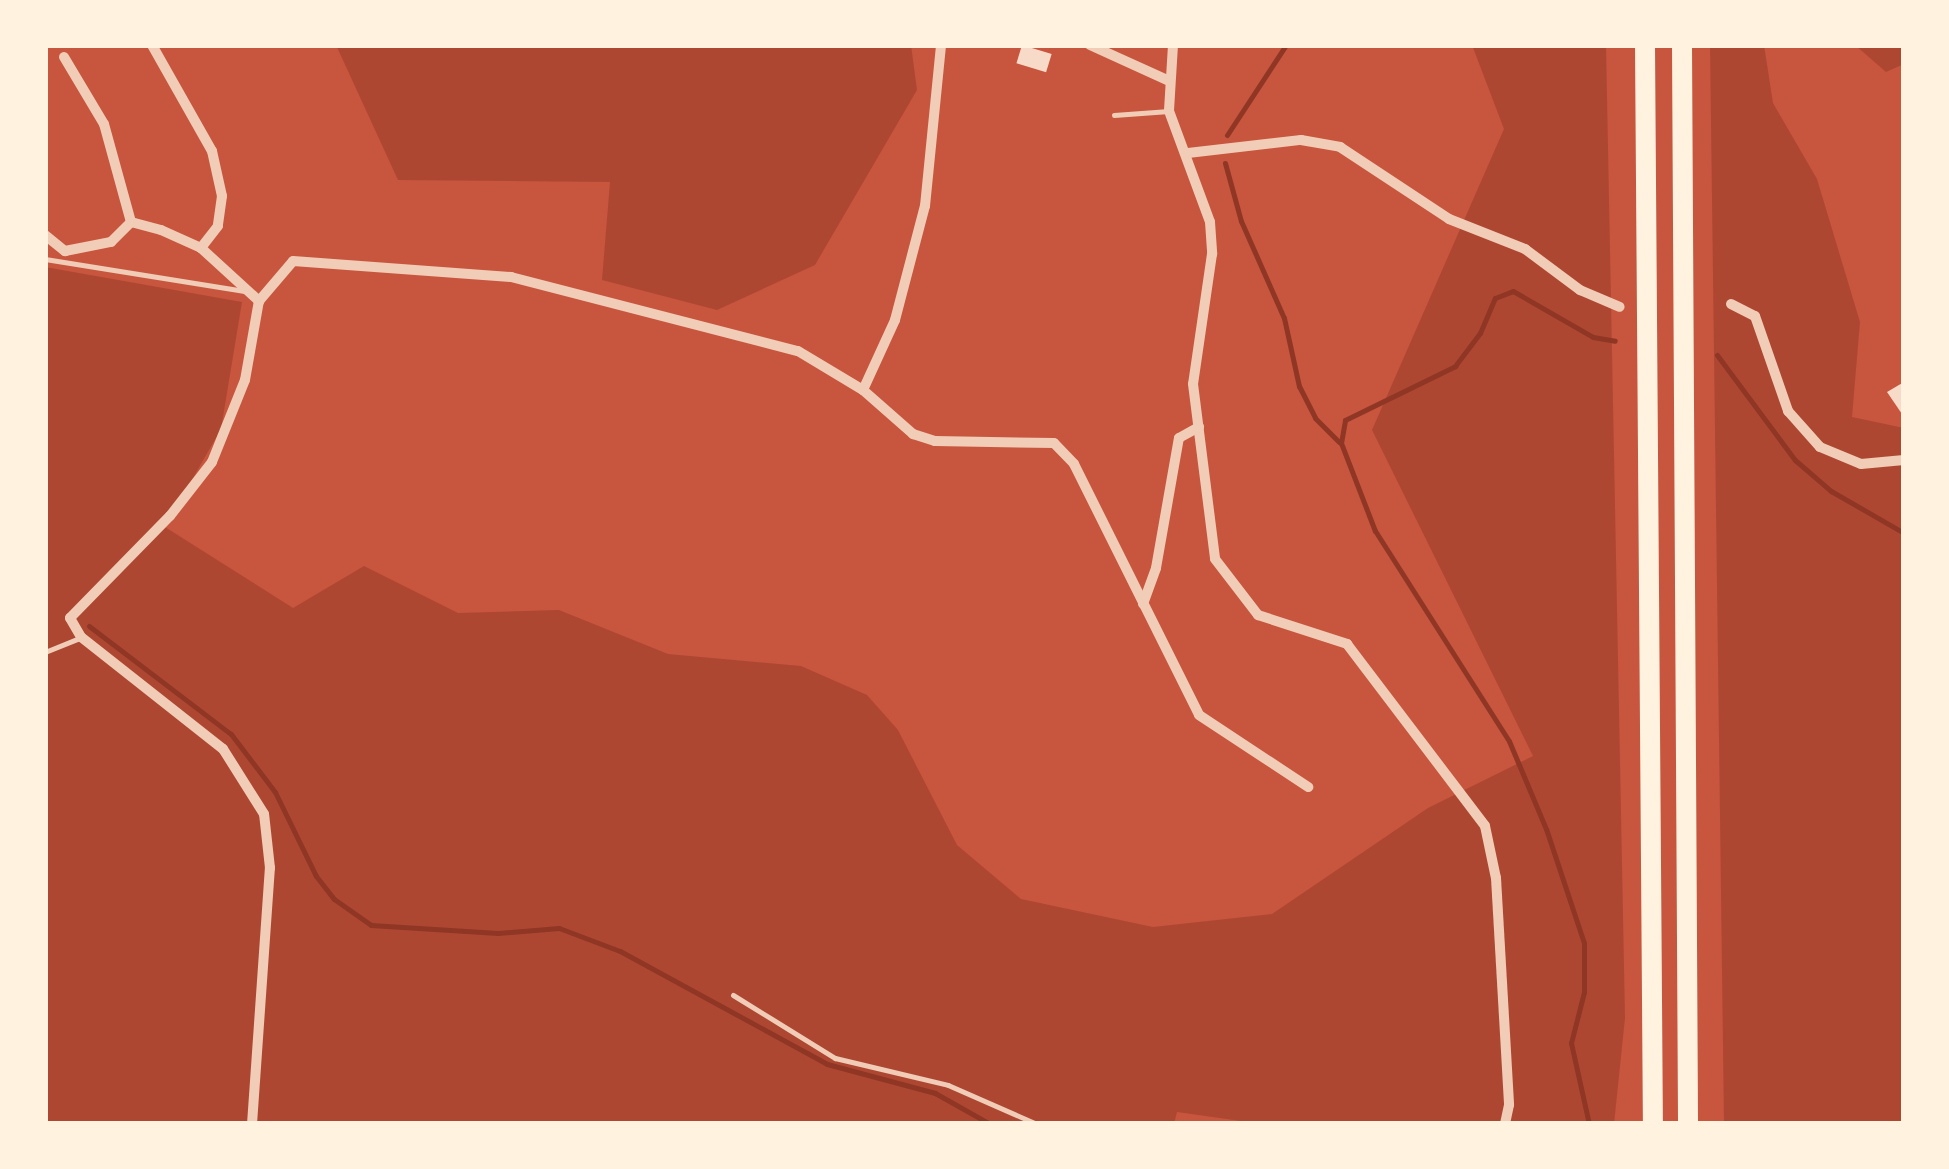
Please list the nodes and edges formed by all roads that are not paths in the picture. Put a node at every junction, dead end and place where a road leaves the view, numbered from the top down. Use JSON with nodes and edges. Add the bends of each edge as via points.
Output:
{"nodes":[{"id":1,"x":152,"y":45,"type":"edge"},
{"id":2,"x":941,"y":45,"type":"edge"},
{"id":3,"x":1090,"y":45,"type":"edge"},
{"id":4,"x":1173,"y":45,"type":"edge"},
{"id":5,"x":1645,"y":45,"type":"edge"},
{"id":6,"x":1682,"y":45,"type":"edge"},
{"id":7,"x":64,"y":57,"type":"dead end"},
{"id":8,"x":1166,"y":80,"type":"junction"},
{"id":9,"x":1168,"y":111,"type":"junction"},
{"id":10,"x":1114,"y":115,"type":"dead end"},
{"id":11,"x":1188,"y":153,"type":"junction"},
{"id":12,"x":132,"y":222,"type":"junction"},
{"id":13,"x":45,"y":235,"type":"edge"},
{"id":14,"x":201,"y":248,"type":"junction"},
{"id":15,"x":45,"y":259,"type":"edge"},
{"id":16,"x":249,"y":292,"type":"junction"},
{"id":17,"x":259,"y":302,"type":"junction"},
{"id":18,"x":1732,"y":304,"type":"dead end"},
{"id":19,"x":1620,"y":308,"type":"dead end"},
{"id":20,"x":863,"y":390,"type":"junction"},
{"id":21,"x":1199,"y":428,"type":"junction"},
{"id":22,"x":1904,"y":460,"type":"edge"},
{"id":23,"x":1142,"y":604,"type":"junction"},
{"id":24,"x":81,"y":637,"type":"junction"},
{"id":25,"x":45,"y":652,"type":"edge"},
{"id":26,"x":1308,"y":787,"type":"dead end"},
{"id":27,"x":734,"y":995,"type":"dead end"},
{"id":28,"x":252,"y":1124,"type":"edge"},
{"id":29,"x":1037,"y":1124,"type":"edge"},
{"id":30,"x":1504,"y":1124,"type":"edge"},
{"id":31,"x":1653,"y":1124,"type":"edge"},
{"id":32,"x":1688,"y":1124,"type":"edge"}],
"edges":[{"from":1,"to":14,"type":"street","via":[[212,151],[222,196],[218,226]]},
{"from":2,"to":20,"type":"street","via":[[925,206],[895,320]]},
{"from":3,"to":8,"type":"street"},
{"from":4,"to":8,"type":"street"},
{"from":5,"to":31,"type":"highway"},
{"from":6,"to":32,"type":"highway"},
{"from":7,"to":12,"type":"street","via":[[104,124]]},
{"from":8,"to":9,"type":"street"},
{"from":9,"to":10,"type":"lane"},
{"from":9,"to":11,"type":"street"},
{"from":11,"to":19,"type":"street","via":[[1300,140],[1340,147],[1448,219],[1524,249],[1580,290]]},
{"from":11,"to":21,"type":"street","via":[[1206,199],[1212,254],[1195,356]]},
{"from":12,"to":13,"type":"street","via":[[111,242],[84,249],[65,250]]},
{"from":12,"to":14,"type":"street"},
{"from":14,"to":16,"type":"street"},
{"from":15,"to":16,"type":"lane"},
{"from":16,"to":17,"type":"street"},
{"from":17,"to":20,"type":"street","via":[[274,276],[294,260],[312,258],[511,277],[756,337],[798,351]]},
{"from":17,"to":24,"type":"street","via":[[245,380],[212,462],[170,516],[73,612],[70,625]]},
{"from":18,"to":22,"type":"street","via":[[1755,316],[1788,411],[1820,447],[1861,464]]},
{"from":20,"to":23,"type":"street","via":[[913,434],[965,442],[1038,438],[1066,451]]},
{"from":21,"to":23,"type":"street","via":[[1179,438],[1156,568]]},
{"from":21,"to":30,"type":"street","via":[[1215,559],[1234,592],[1288,630],[1347,644],[1485,826],[1496,878],[1509,1106]]},
{"from":23,"to":26,"type":"street","via":[[1199,716]]},
{"from":24,"to":25,"type":"lane"},
{"from":24,"to":28,"type":"street","via":[[201,727],[240,768],[264,814],[270,868]]},
{"from":27,"to":29,"type":"lane","via":[[834,1058],[948,1084]]}]}
